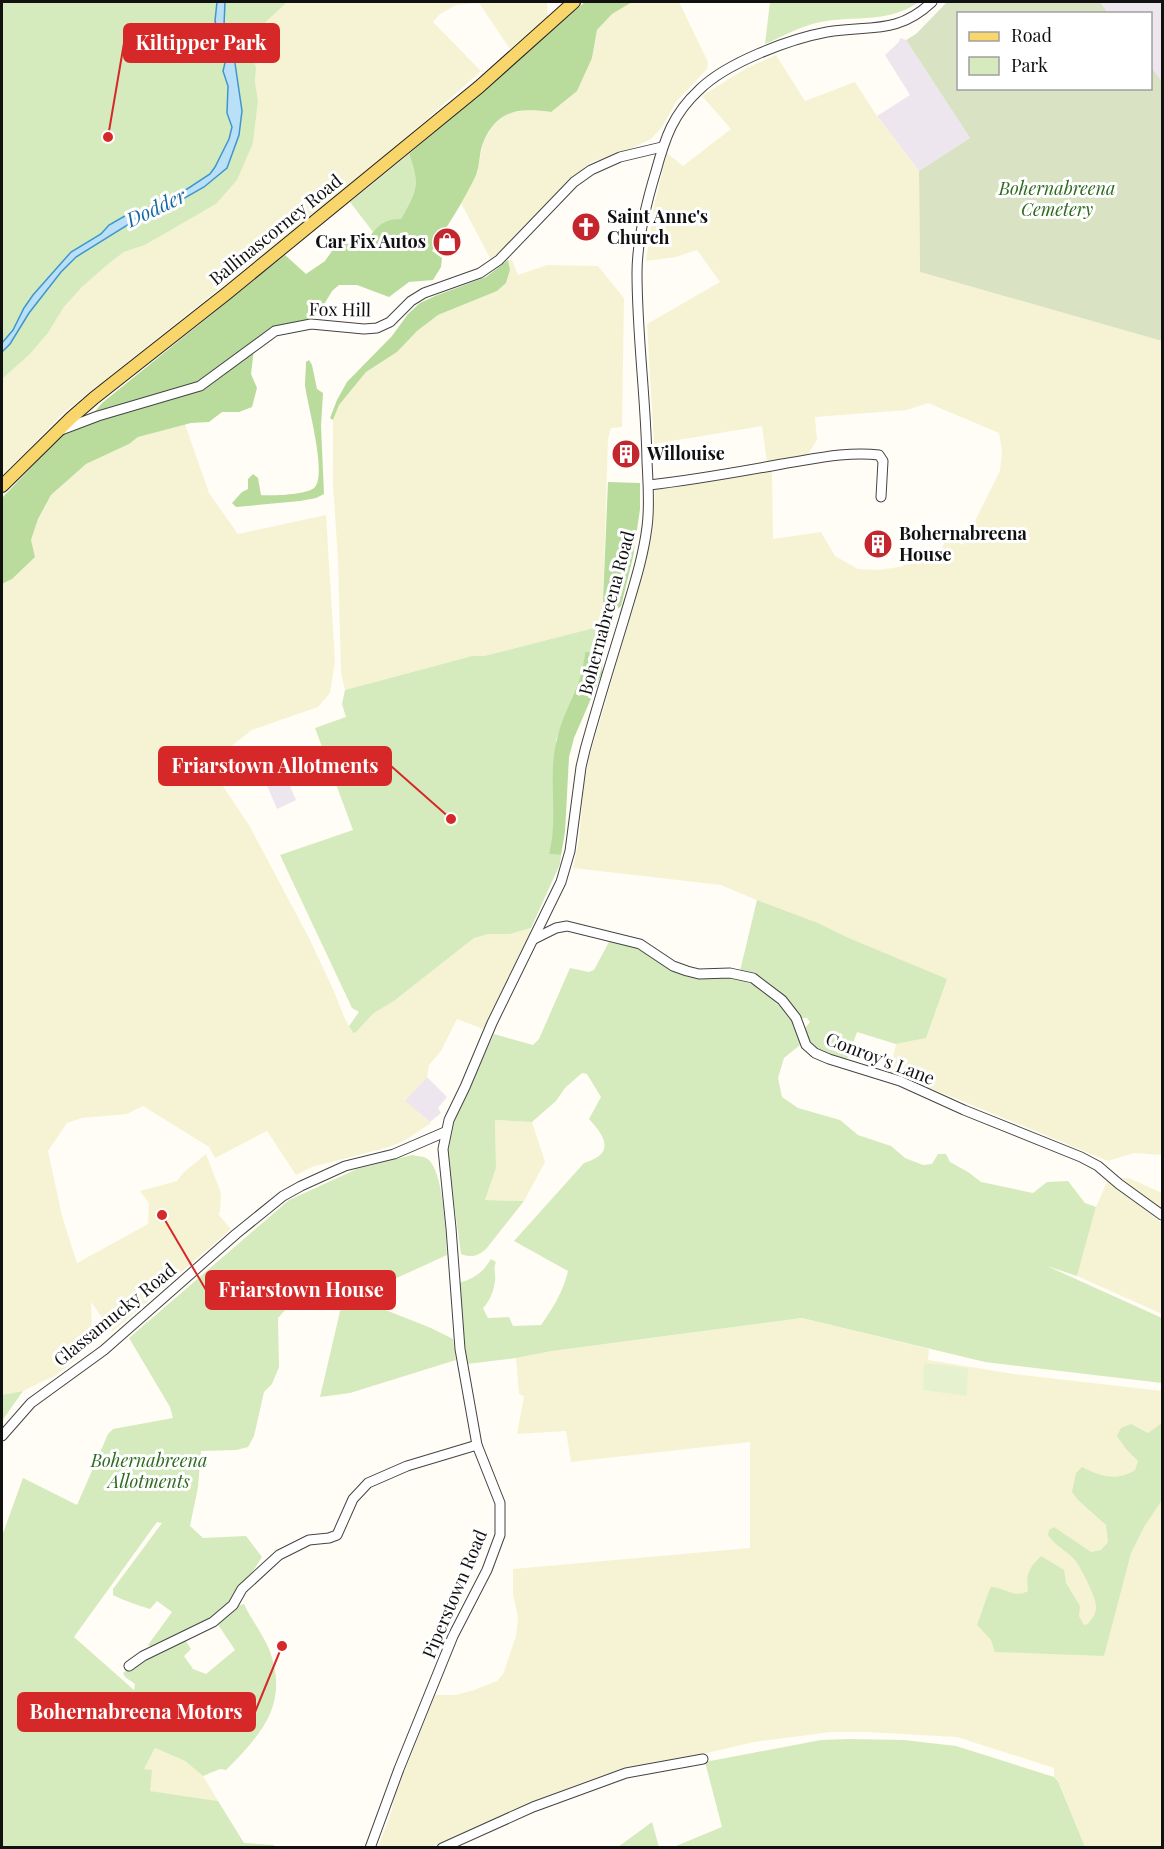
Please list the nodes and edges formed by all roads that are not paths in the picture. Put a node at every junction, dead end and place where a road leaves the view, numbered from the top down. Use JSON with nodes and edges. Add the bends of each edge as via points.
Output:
{"nodes":[{"id":1,"x":574,"y":2,"type":"edge"},
{"id":2,"x":932,"y":2,"type":"edge"},
{"id":3,"x":662,"y":147,"type":"junction"},
{"id":4,"x":56,"y":433,"type":"junction"},
{"id":5,"x":649,"y":485,"type":"junction"},
{"id":6,"x":2,"y":486,"type":"edge"},
{"id":7,"x":881,"y":497,"type":"dead end"},
{"id":8,"x":534,"y":939,"type":"junction"},
{"id":9,"x":445,"y":1132,"type":"junction"},
{"id":10,"x":1162,"y":1215,"type":"edge"},
{"id":11,"x":2,"y":1436,"type":"edge"},
{"id":12,"x":477,"y":1445,"type":"junction"},
{"id":13,"x":129,"y":1666,"type":"dead end"},
{"id":14,"x":703,"y":1759,"type":"dead end"},
{"id":15,"x":370,"y":1848,"type":"edge"},
{"id":16,"x":442,"y":1848,"type":"edge"}],
"edges":[{"from":1,"to":4,"type":"main road","name":"Ballinascorney Road","via":[[479,87],[94,398]]},
{"from":2,"to":3,"type":"street","name":"Bohernabreena Road","via":[[901,23],[816,35],[782,45],[726,70],[689,100],[672,123]]},
{"from":3,"to":4,"type":"street","name":"Fox Hill","via":[[620,157],[591,170],[574,182],[499,260],[480,273],[424,292],[384,325],[364,329],[311,324],[275,331],[200,386],[98,416]]},
{"from":3,"to":5,"type":"street","name":"Bohernabreena Road","via":[[642,224],[637,273]]},
{"from":4,"to":6,"type":"main road","name":"Ballinascorney Road"},
{"from":5,"to":7,"type":"street","via":[[869,454],[879,455],[883,461]]},
{"from":5,"to":8,"type":"street","name":"Bohernabreena Road","via":[[645,544],[585,750],[566,867]]},
{"from":8,"to":9,"type":"street","name":"Bohernabreena Road"},
{"from":8,"to":10,"type":"street","name":"Conroy's Lane","via":[[567,926],[640,944],[687,971],[753,978],[782,999],[796,1018],[806,1045],[815,1053],[900,1081],[1089,1161]]},
{"from":9,"to":11,"type":"street","name":"Glassamucky Road","via":[[394,1154],[345,1166],[283,1196],[104,1350],[31,1403]]},
{"from":9,"to":12,"type":"street","name":"Piperstown Road","via":[[443,1163],[460,1349]]},
{"from":12,"to":13,"type":"street","via":[[407,1466],[368,1483],[353,1499],[337,1535],[309,1540],[279,1555],[213,1622]]},
{"from":12,"to":15,"type":"street","name":"Piperstown Road","via":[[500,1503],[500,1534],[453,1636]]},
{"from":14,"to":16,"type":"street","via":[[626,1773],[533,1807]]}]}
